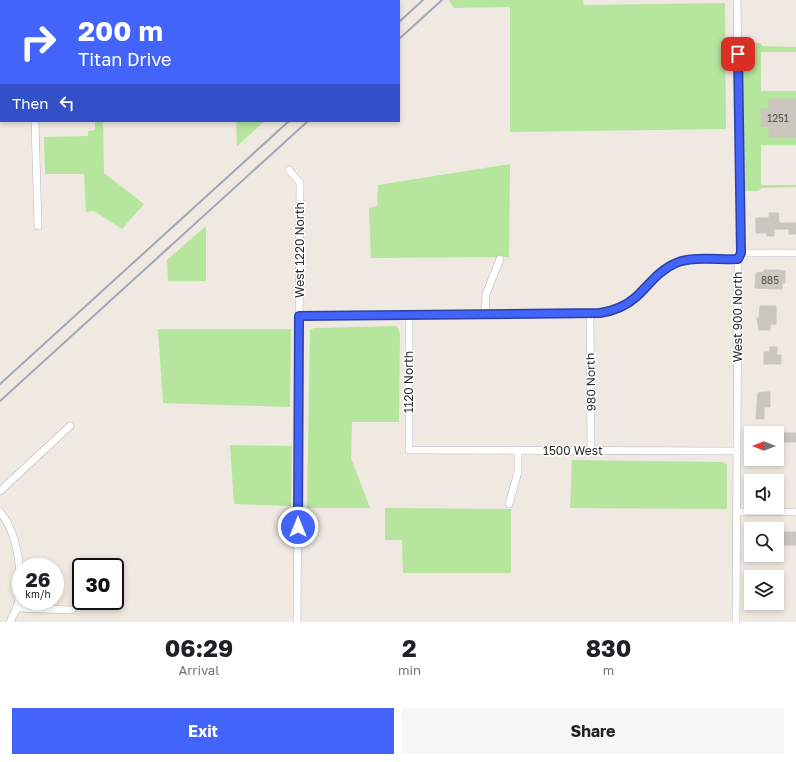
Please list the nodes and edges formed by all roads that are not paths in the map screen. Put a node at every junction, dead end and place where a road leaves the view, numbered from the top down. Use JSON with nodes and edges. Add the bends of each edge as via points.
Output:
{"nodes":[{"id":1,"x":737,"y":0,"type":"edge"},
{"id":2,"x":35,"y":122,"type":"edge"},
{"id":3,"x":289,"y":170,"type":"dead end"},
{"id":4,"x":38,"y":226,"type":"dead end"},
{"id":5,"x":796,"y":253,"type":"edge"},
{"id":6,"x":739,"y":256,"type":"junction"},
{"id":7,"x":500,"y":259,"type":"dead end"},
{"id":8,"x":590,"y":314,"type":"junction"},
{"id":9,"x":485,"y":315,"type":"junction"},
{"id":10,"x":299,"y":316,"type":"junction"},
{"id":11,"x":410,"y":316,"type":"junction"},
{"id":12,"x":70,"y":426,"type":"dead end"},
{"id":13,"x":409,"y":450,"type":"joint"},
{"id":14,"x":518,"y":450,"type":"junction"},
{"id":15,"x":591,"y":451,"type":"junction"},
{"id":16,"x":737,"y":451,"type":"junction"},
{"id":17,"x":0,"y":491,"type":"edge"},
{"id":18,"x":509,"y":504,"type":"dead end"},
{"id":19,"x":0,"y":512,"type":"edge"},
{"id":20,"x":737,"y":512,"type":"junction"},
{"id":21,"x":796,"y":512,"type":"edge"},
{"id":22,"x":19,"y":558,"type":"edge"},
{"id":23,"x":15,"y":610,"type":"edge"},
{"id":24,"x":64,"y":610,"type":"edge"},
{"id":25,"x":72,"y":610,"type":"dead end"},
{"id":26,"x":10,"y":622,"type":"edge"},
{"id":27,"x":297,"y":622,"type":"edge"},
{"id":28,"x":736,"y":622,"type":"edge"}],
"edges":[{"from":1,"to":6,"type":"street","name":"West 900 North"},
{"from":2,"to":4,"type":"street"},
{"from":3,"to":10,"type":"street","name":"West 1220 North","via":[[300,183]]},
{"from":5,"to":6,"type":"street"},
{"from":6,"to":8,"type":"street","via":[[677,262],[666,268],[627,303],[609,311]]},
{"from":6,"to":16,"type":"street","name":"West 900 North"},
{"from":7,"to":9,"type":"street","via":[[486,294]]},
{"from":8,"to":9,"type":"street"},
{"from":8,"to":15,"type":"street","name":"980 North"},
{"from":9,"to":11,"type":"street"},
{"from":10,"to":11,"type":"street"},
{"from":10,"to":27,"type":"street","name":"West 1220 North"},
{"from":11,"to":13,"type":"street","name":"1120 North"},
{"from":12,"to":17,"type":"street"},
{"from":13,"to":14,"type":"street","name":"1500 West"},
{"from":14,"to":15,"type":"street","name":"1500 West"},
{"from":14,"to":18,"type":"street","via":[[518,472]]},
{"from":15,"to":16,"type":"street","name":"1500 West"},
{"from":16,"to":20,"type":"street","name":"West 900 North"},
{"from":19,"to":22,"type":"street","via":[[14,534]]},
{"from":20,"to":21,"type":"street"},
{"from":20,"to":28,"type":"street","name":"West 900 North"},
{"from":23,"to":26,"type":"street"},
{"from":24,"to":25,"type":"street"}]}
